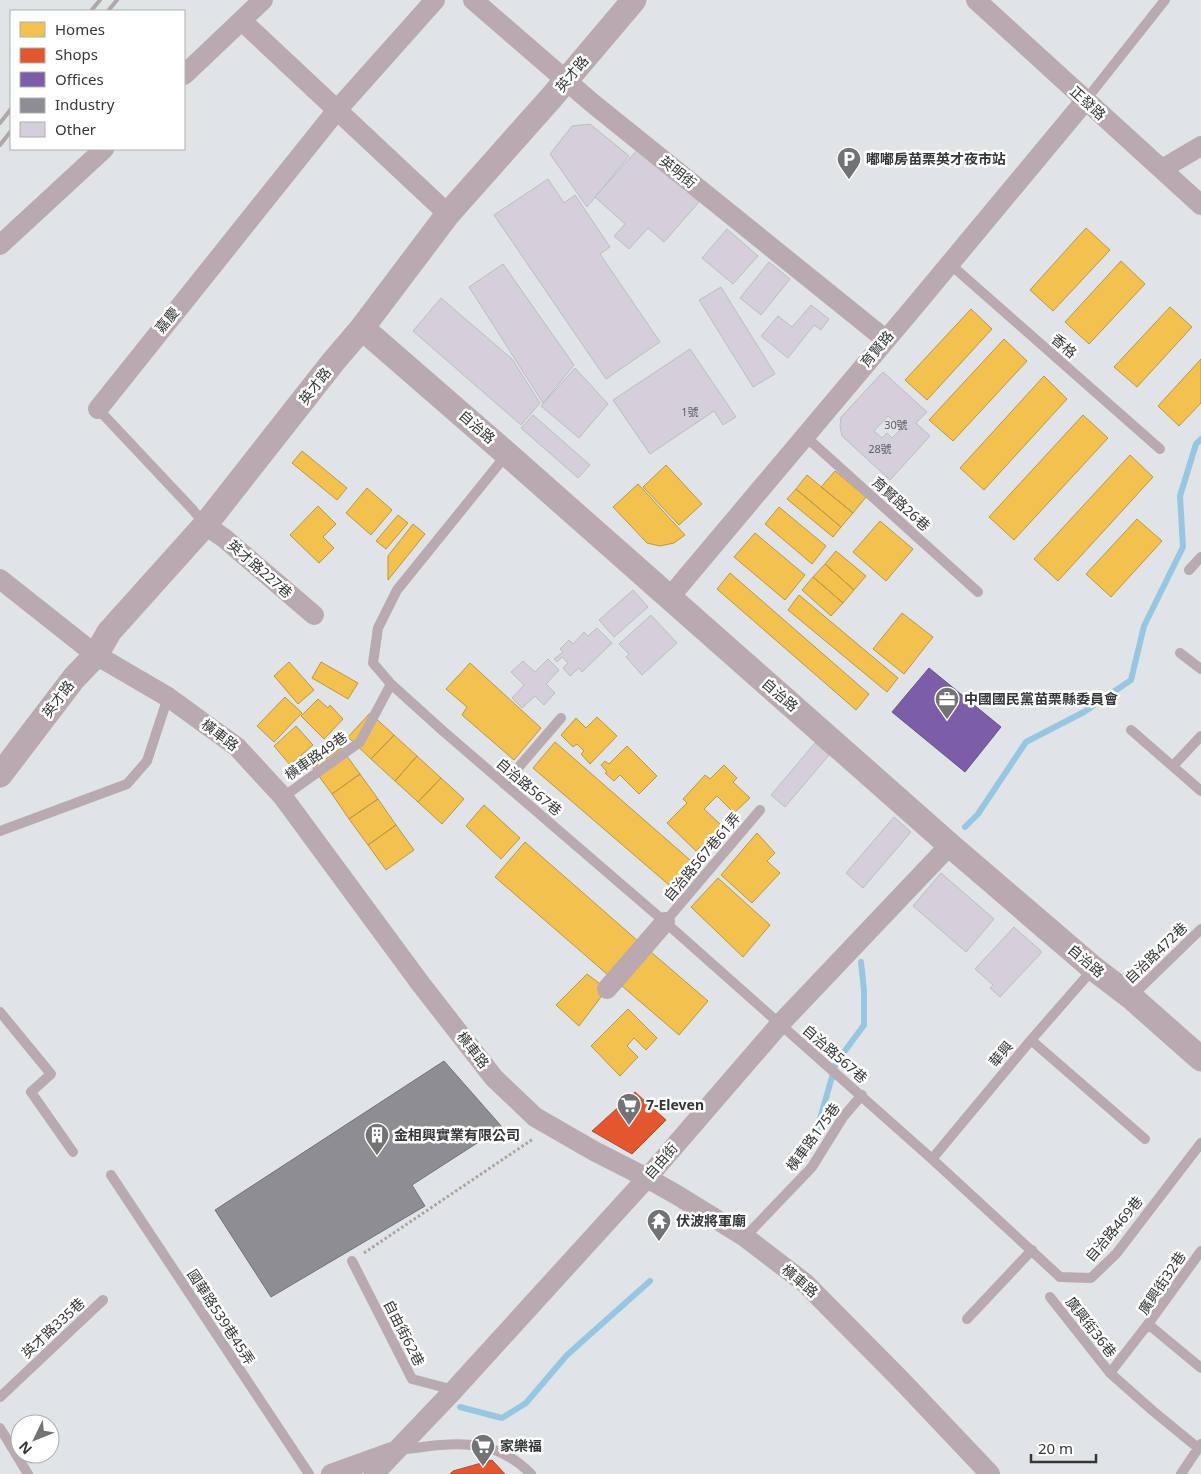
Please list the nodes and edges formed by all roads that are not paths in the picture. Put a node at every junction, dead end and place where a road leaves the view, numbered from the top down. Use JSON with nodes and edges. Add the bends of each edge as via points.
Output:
{"nodes":[{"id":1,"x":264,"y":0,"type":"edge"},
{"id":2,"x":434,"y":0,"type":"edge"},
{"id":3,"x":473,"y":0,"type":"edge"},
{"id":4,"x":634,"y":0,"type":"edge"},
{"id":5,"x":976,"y":0,"type":"edge"},
{"id":6,"x":1165,"y":0,"type":"edge"},
{"id":7,"x":242,"y":21,"type":"junction"},
{"id":8,"x":185,"y":74,"type":"edge"},
{"id":9,"x":567,"y":80,"type":"junction"},
{"id":10,"x":1085,"y":100,"type":"junction"},
{"id":11,"x":337,"y":110,"type":"junction"},
{"id":12,"x":1201,"y":146,"type":"edge"},
{"id":13,"x":103,"y":150,"type":"edge"},
{"id":14,"x":1162,"y":169,"type":"junction"},
{"id":15,"x":1201,"y":205,"type":"edge"},
{"id":16,"x":448,"y":214,"type":"junction"},
{"id":17,"x":0,"y":245,"type":"edge"},
{"id":18,"x":950,"y":264,"type":"junction"},
{"id":19,"x":362,"y":328,"type":"junction"},
{"id":20,"x":886,"y":339,"type":"junction"},
{"id":21,"x":98,"y":409,"type":"joint"},
{"id":22,"x":805,"y":436,"type":"junction"},
{"id":23,"x":1160,"y":449,"type":"dead end"},
{"id":24,"x":507,"y":454,"type":"junction"},
{"id":25,"x":205,"y":525,"type":"junction"},
{"id":26,"x":1201,"y":557,"type":"edge"},
{"id":27,"x":1189,"y":570,"type":"dead end"},
{"id":28,"x":5,"y":586,"type":"edge"},
{"id":29,"x":978,"y":592,"type":"dead end"},
{"id":30,"x":669,"y":598,"type":"junction"},
{"id":31,"x":314,"y":615,"type":"dead end"},
{"id":32,"x":1180,"y":653,"type":"dead end"},
{"id":33,"x":96,"y":654,"type":"junction"},
{"id":34,"x":1201,"y":669,"type":"edge"},
{"id":35,"x":390,"y":684,"type":"junction"},
{"id":36,"x":168,"y":697,"type":"junction"},
{"id":37,"x":561,"y":718,"type":"dead end"},
{"id":38,"x":1131,"y":730,"type":"dead end"},
{"id":39,"x":1201,"y":736,"type":"edge"},
{"id":40,"x":1173,"y":766,"type":"junction"},
{"id":41,"x":0,"y":775,"type":"edge"},
{"id":42,"x":504,"y":784,"type":"junction"},
{"id":43,"x":1201,"y":791,"type":"edge"},
{"id":44,"x":283,"y":796,"type":"junction"},
{"id":45,"x":760,"y":810,"type":"dead end"},
{"id":46,"x":0,"y":831,"type":"edge"},
{"id":47,"x":950,"y":847,"type":"junction"},
{"id":48,"x":665,"y":922,"type":"junction"},
{"id":49,"x":1201,"y":929,"type":"edge"},
{"id":50,"x":1093,"y":968,"type":"junction"},
{"id":51,"x":607,"y":989,"type":"dead end"},
{"id":52,"x":1131,"y":997,"type":"junction"},
{"id":53,"x":0,"y":1012,"type":"edge"},
{"id":54,"x":780,"y":1024,"type":"junction"},
{"id":55,"x":1031,"y":1040,"type":"junction"},
{"id":56,"x":1201,"y":1059,"type":"edge"},
{"id":57,"x":862,"y":1096,"type":"junction"},
{"id":58,"x":1146,"y":1139,"type":"dead end"},
{"id":59,"x":1201,"y":1143,"type":"edge"},
{"id":60,"x":73,"y":1152,"type":"dead end"},
{"id":61,"x":932,"y":1159,"type":"junction"},
{"id":62,"x":111,"y":1175,"type":"dead end"},
{"id":63,"x":647,"y":1178,"type":"junction"},
{"id":64,"x":745,"y":1237,"type":"junction"},
{"id":65,"x":1032,"y":1250,"type":"junction"},
{"id":66,"x":1201,"y":1251,"type":"edge"},
{"id":67,"x":352,"y":1261,"type":"road end"},
{"id":68,"x":1050,"y":1297,"type":"dead end"},
{"id":69,"x":103,"y":1300,"type":"dead end"},
{"id":70,"x":968,"y":1319,"type":"dead end"},
{"id":71,"x":1148,"y":1324,"type":"junction"},
{"id":72,"x":1201,"y":1368,"type":"edge"},
{"id":73,"x":1110,"y":1374,"type":"junction"},
{"id":74,"x":454,"y":1390,"type":"junction"},
{"id":75,"x":0,"y":1397,"type":"edge"},
{"id":76,"x":0,"y":1428,"type":"edge"},
{"id":77,"x":1200,"y":1446,"type":"edge"},
{"id":78,"x":397,"y":1450,"type":"junction"},
{"id":79,"x":28,"y":1474,"type":"edge"},
{"id":80,"x":309,"y":1474,"type":"edge"},
{"id":81,"x":330,"y":1474,"type":"edge"},
{"id":82,"x":374,"y":1474,"type":"edge"},
{"id":83,"x":531,"y":1474,"type":"edge"},
{"id":84,"x":990,"y":1474,"type":"edge"},
{"id":85,"x":1180,"y":1474,"type":"edge"}],
"edges":[{"from":1,"to":7,"type":"street"},
{"from":2,"to":11,"type":"street","name":"嘉慶"},
{"from":3,"to":9,"type":"street","name":"英明街"},
{"from":4,"to":9,"type":"street","name":"英才路"},
{"from":5,"to":10,"type":"street","name":"正發路"},
{"from":6,"to":10,"type":"lane"},
{"from":7,"to":8,"type":"street"},
{"from":7,"to":11,"type":"street"},
{"from":9,"to":16,"type":"street","name":"英才路"},
{"from":9,"to":20,"type":"street","name":"英明街"},
{"from":10,"to":14,"type":"street","name":"正發路"},
{"from":10,"to":18,"type":"street","name":"育賢路"},
{"from":11,"to":16,"type":"street"},
{"from":11,"to":21,"type":"street","name":"嘉慶"},
{"from":12,"to":14,"type":"street"},
{"from":13,"to":17,"type":"street"},
{"from":14,"to":15,"type":"street","name":"正發路"},
{"from":16,"to":19,"type":"street","name":"英才路"},
{"from":18,"to":20,"type":"street","name":"育賢路"},
{"from":18,"to":23,"type":"lane","name":"香格"},
{"from":19,"to":24,"type":"street","name":"自治路"},
{"from":19,"to":25,"type":"street","name":"英才路"},
{"from":20,"to":22,"type":"street","name":"育賢路"},
{"from":21,"to":25,"type":"lane","name":"嘉慶"},
{"from":22,"to":29,"type":"lane","name":"育賢路26巷"},
{"from":22,"to":30,"type":"street","name":"育賢路"},
{"from":24,"to":30,"type":"street","name":"自治路"},
{"from":24,"to":35,"type":"lane","name":"自治路567巷","via":[[397,590],[378,628],[373,663]]},
{"from":25,"to":31,"type":"street","name":"英才路227巷"},
{"from":25,"to":33,"type":"street","name":"英才路","via":[[109,632]]},
{"from":26,"to":27,"type":"lane"},
{"from":28,"to":33,"type":"street","name":"橫車路"},
{"from":30,"to":47,"type":"street","name":"自治路"},
{"from":32,"to":34,"type":"lane"},
{"from":33,"to":36,"type":"street","name":"橫車路"},
{"from":33,"to":41,"type":"street","name":"英才路"},
{"from":35,"to":42,"type":"lane","name":"自治路567巷"},
{"from":35,"to":44,"type":"lane","name":"橫車路49巷","via":[[360,742]]},
{"from":36,"to":44,"type":"street","name":"橫車路","via":[[237,747]]},
{"from":36,"to":46,"type":"lane","via":[[147,761],[127,784]]},
{"from":37,"to":42,"type":"lane"},
{"from":38,"to":40,"type":"lane"},
{"from":39,"to":40,"type":"lane"},
{"from":40,"to":43,"type":"lane"},
{"from":42,"to":48,"type":"lane","name":"自治路567巷"},
{"from":44,"to":63,"type":"street","name":"橫車路","via":[[494,1078],[535,1117]]},
{"from":45,"to":48,"type":"lane","name":"自治路567巷61弄"},
{"from":47,"to":50,"type":"street","name":"自治路"},
{"from":47,"to":54,"type":"street","name":"自由街"},
{"from":48,"to":51,"type":"street"},
{"from":48,"to":54,"type":"lane","name":"自治路567巷"},
{"from":49,"to":52,"type":"lane","name":"自治路472巷"},
{"from":50,"to":52,"type":"street","name":"自治路"},
{"from":50,"to":55,"type":"lane","name":"華興"},
{"from":52,"to":56,"type":"street","name":"自治路"},
{"from":53,"to":60,"type":"lane","via":[[51,1074],[31,1092]]},
{"from":54,"to":57,"type":"lane","name":"自治路567巷"},
{"from":54,"to":63,"type":"street","name":"自由街"},
{"from":55,"to":58,"type":"lane"},
{"from":55,"to":61,"type":"lane","name":"華興"},
{"from":57,"to":61,"type":"lane"},
{"from":57,"to":64,"type":"lane","name":"橫車路175巷","via":[[843,1117],[812,1167]]},
{"from":59,"to":65,"type":"lane","name":"自治路469巷","via":[[1116,1254],[1091,1278],[1060,1276]]},
{"from":61,"to":65,"type":"lane"},
{"from":62,"to":80,"type":"lane","name":"國華路539巷45弄"},
{"from":63,"to":64,"type":"street","name":"橫車路"},
{"from":63,"to":74,"type":"street","name":"自由街"},
{"from":64,"to":84,"type":"street","name":"橫車路","via":[[805,1283]]},
{"from":65,"to":70,"type":"lane"},
{"from":66,"to":71,"type":"lane","name":"廣興街32巷"},
{"from":67,"to":74,"type":"lane","name":"自由街62巷","via":[[412,1379]]},
{"from":68,"to":73,"type":"lane","name":"廣興街36巷"},
{"from":69,"to":75,"type":"lane","name":"英才路335巷"},
{"from":71,"to":72,"type":"lane","name":"廣興街32巷"},
{"from":71,"to":73,"type":"lane","name":"廣興街36巷"},
{"from":73,"to":77,"type":"lane","name":"廣興街36巷","via":[[1153,1412]]},
{"from":74,"to":78,"type":"street","name":"自由街"},
{"from":76,"to":79,"type":"lane"},
{"from":77,"to":85,"type":"lane"},
{"from":78,"to":81,"type":"street"},
{"from":78,"to":82,"type":"street","name":"自由街"},
{"from":78,"to":83,"type":"lane","via":[[451,1444],[491,1447],[519,1461]]}]}
